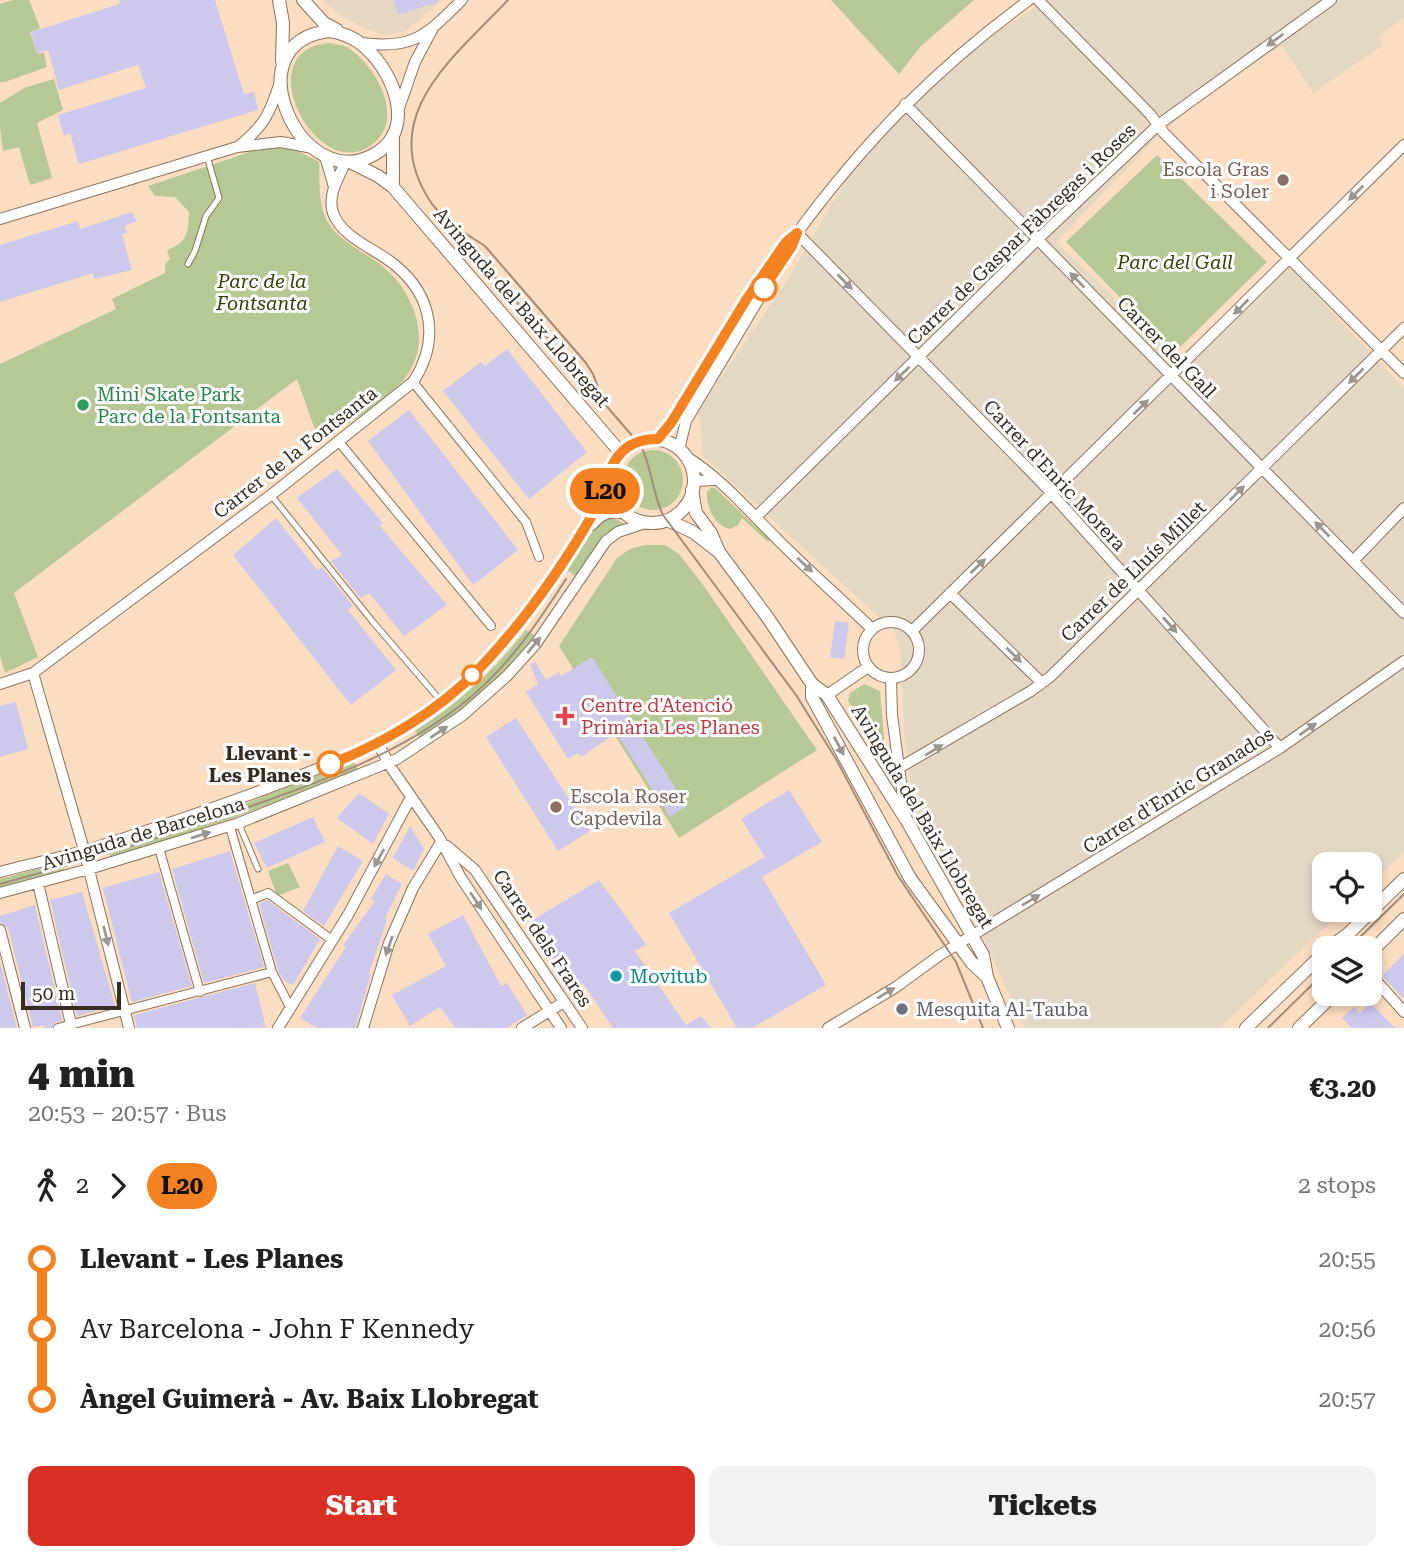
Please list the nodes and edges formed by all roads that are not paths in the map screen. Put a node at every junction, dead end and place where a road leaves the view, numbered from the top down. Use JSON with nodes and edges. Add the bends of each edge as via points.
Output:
{"nodes":[{"id":1,"x":279,"y":0,"type":"edge"},
{"id":2,"x":303,"y":0,"type":"edge"},
{"id":3,"x":462,"y":0,"type":"edge"},
{"id":4,"x":1029,"y":0,"type":"edge"},
{"id":5,"x":1038,"y":0,"type":"edge"},
{"id":6,"x":1331,"y":0,"type":"edge"},
{"id":7,"x":432,"y":30,"type":"junction"},
{"id":8,"x":344,"y":34,"type":"junction"},
{"id":9,"x":361,"y":43,"type":"junction"},
{"id":10,"x":281,"y":75,"type":"junction"},
{"id":11,"x":905,"y":104,"type":"junction"},
{"id":12,"x":398,"y":111,"type":"junction"},
{"id":13,"x":1158,"y":125,"type":"junction"},
{"id":14,"x":393,"y":134,"type":"junction"},
{"id":15,"x":1404,"y":145,"type":"edge"},
{"id":16,"x":237,"y":147,"type":"junction"},
{"id":17,"x":313,"y":148,"type":"junction"},
{"id":18,"x":206,"y":156,"type":"junction"},
{"id":19,"x":325,"y":156,"type":"junction"},
{"id":20,"x":348,"y":162,"type":"junction"},
{"id":21,"x":334,"y":187,"type":"junction"},
{"id":22,"x":393,"y":187,"type":"junction"},
{"id":23,"x":0,"y":219,"type":"edge"},
{"id":24,"x":797,"y":233,"type":"junction"},
{"id":25,"x":1037,"y":240,"type":"junction"},
{"id":26,"x":1289,"y":259,"type":"junction"},
{"id":27,"x":188,"y":264,"type":"dead end"},
{"id":28,"x":1404,"y":328,"type":"edge"},
{"id":29,"x":1381,"y":350,"type":"junction"},
{"id":30,"x":919,"y":358,"type":"junction"},
{"id":31,"x":1404,"y":373,"type":"edge"},
{"id":32,"x":1171,"y":377,"type":"junction"},
{"id":33,"x":413,"y":382,"type":"junction"},
{"id":34,"x":658,"y":439,"type":"junction"},
{"id":35,"x":339,"y":442,"type":"junction"},
{"id":36,"x":621,"y":453,"type":"junction"},
{"id":37,"x":682,"y":453,"type":"junction"},
{"id":38,"x":1262,"y":468,"type":"junction"},
{"id":39,"x":610,"y":473,"type":"junction"},
{"id":40,"x":714,"y":480,"type":"junction"},
{"id":41,"x":693,"y":485,"type":"junction"},
{"id":42,"x":1052,"y":494,"type":"junction"},
{"id":43,"x":271,"y":495,"type":"junction"},
{"id":44,"x":1404,"y":508,"type":"edge"},
{"id":45,"x":630,"y":516,"type":"junction"},
{"id":46,"x":756,"y":517,"type":"junction"},
{"id":47,"x":667,"y":520,"type":"junction"},
{"id":48,"x":648,"y":522,"type":"junction"},
{"id":49,"x":582,"y":534,"type":"junction"},
{"id":50,"x":719,"y":552,"type":"junction"},
{"id":51,"x":539,"y":557,"type":"dead end"},
{"id":52,"x":1353,"y":561,"type":"junction"},
{"id":53,"x":1139,"y":590,"type":"junction"},
{"id":54,"x":950,"y":593,"type":"junction"},
{"id":55,"x":1404,"y":613,"type":"edge"},
{"id":56,"x":491,"y":626,"type":"dead end"},
{"id":57,"x":872,"y":629,"type":"junction"},
{"id":58,"x":912,"y":631,"type":"junction"},
{"id":59,"x":1404,"y":662,"type":"edge"},
{"id":60,"x":868,"y":667,"type":"junction"},
{"id":61,"x":33,"y":673,"type":"junction"},
{"id":62,"x":891,"y":679,"type":"junction"},
{"id":63,"x":1042,"y":683,"type":"junction"},
{"id":64,"x":0,"y":684,"type":"edge"},
{"id":65,"x":812,"y":684,"type":"junction"},
{"id":66,"x":827,"y":695,"type":"junction"},
{"id":67,"x":441,"y":702,"type":"junction"},
{"id":68,"x":377,"y":742,"type":"junction"},
{"id":69,"x":1280,"y":748,"type":"junction"},
{"id":70,"x":388,"y":763,"type":"junction"},
{"id":71,"x":900,"y":768,"type":"junction"},
{"id":72,"x":411,"y":797,"type":"junction"},
{"id":73,"x":907,"y":821,"type":"junction"},
{"id":74,"x":234,"y":825,"type":"junction"},
{"id":75,"x":441,"y":842,"type":"junction"},
{"id":76,"x":159,"y":848,"type":"junction"},
{"id":77,"x":84,"y":850,"type":"junction"},
{"id":78,"x":89,"y":869,"type":"junction"},
{"id":79,"x":258,"y":869,"type":"dead end"},
{"id":80,"x":0,"y":872,"type":"edge"},
{"id":81,"x":1404,"y":879,"type":"edge"},
{"id":82,"x":38,"y":883,"type":"junction"},
{"id":83,"x":0,"y":893,"type":"edge"},
{"id":84,"x":251,"y":900,"type":"junction"},
{"id":85,"x":1404,"y":919,"type":"edge"},
{"id":86,"x":0,"y":930,"type":"edge"},
{"id":87,"x":1345,"y":936,"type":"edge"},
{"id":88,"x":332,"y":940,"type":"junction"},
{"id":89,"x":966,"y":940,"type":"junction"},
{"id":90,"x":1382,"y":941,"type":"edge"},
{"id":91,"x":1312,"y":965,"type":"edge"},
{"id":92,"x":272,"y":972,"type":"junction"},
{"id":93,"x":1382,"y":987,"type":"edge"},
{"id":94,"x":200,"y":992,"type":"junction"},
{"id":95,"x":564,"y":1002,"type":"junction"},
{"id":96,"x":1322,"y":1006,"type":"edge"},
{"id":97,"x":290,"y":1007,"type":"junction"},
{"id":98,"x":124,"y":1011,"type":"junction"},
{"id":99,"x":550,"y":1011,"type":"junction"},
{"id":100,"x":1404,"y":1012,"type":"edge"},
{"id":101,"x":71,"y":1024,"type":"junction"},
{"id":102,"x":25,"y":1028,"type":"edge"},
{"id":103,"x":58,"y":1028,"type":"edge"},
{"id":104,"x":129,"y":1028,"type":"edge"},
{"id":105,"x":278,"y":1028,"type":"edge"},
{"id":106,"x":363,"y":1028,"type":"edge"},
{"id":107,"x":522,"y":1028,"type":"edge"},
{"id":108,"x":561,"y":1028,"type":"edge"},
{"id":109,"x":582,"y":1028,"type":"edge"},
{"id":110,"x":828,"y":1028,"type":"edge"},
{"id":111,"x":1008,"y":1028,"type":"edge"},
{"id":112,"x":1246,"y":1028,"type":"edge"},
{"id":113,"x":1299,"y":1028,"type":"edge"}],
"edges":[{"from":1,"to":10,"type":"street"},
{"from":2,"to":8,"type":"street","via":[[324,23]]},
{"from":3,"to":7,"type":"street"},
{"from":4,"to":11,"type":"street"},
{"from":5,"to":13,"type":"street"},
{"from":6,"to":13,"type":"street","name":"Carrer de Gaspar Fàbregas i Roses","one_way":true},
{"from":7,"to":9,"type":"street","via":[[403,44]]},
{"from":7,"to":12,"type":"street"},
{"from":8,"to":9,"type":"street"},
{"from":8,"to":10,"type":"street","via":[[330,31],[305,37],[287,56]]},
{"from":9,"to":12,"type":"street","via":[[386,70]]},
{"from":10,"to":16,"type":"street","via":[[267,119]]},
{"from":10,"to":17,"type":"street","via":[[289,118]]},
{"from":11,"to":24,"type":"street","via":[[863,148]]},
{"from":11,"to":25,"type":"street","name":"Carrer del Gall"},
{"from":12,"to":14,"type":"street"},
{"from":13,"to":25,"type":"street","name":"Carrer de Gaspar Fàbregas i Roses"},
{"from":13,"to":26,"type":"street"},
{"from":14,"to":20,"type":"street","via":[[376,154]]},
{"from":14,"to":22,"type":"street"},
{"from":15,"to":26,"type":"street","one_way":true},
{"from":16,"to":17,"type":"street","via":[[281,142]]},
{"from":16,"to":18,"type":"street"},
{"from":17,"to":19,"type":"street"},
{"from":18,"to":23,"type":"street"},
{"from":18,"to":27,"type":"lane","via":[[219,198],[206,216]]},
{"from":19,"to":20,"type":"street"},
{"from":19,"to":21,"type":"street","name":"Carrer de la Fontsanta"},
{"from":20,"to":21,"type":"street"},
{"from":20,"to":22,"type":"street","name":"Avinguda del Baix Llobregat"},
{"from":21,"to":33,"type":"street","name":"Carrer de la Fontsanta","via":[[331,203],[339,224],[395,264],[424,303],[429,351]]},
{"from":22,"to":36,"type":"street","name":"Avinguda del Baix Llobregat"},
{"from":24,"to":30,"type":"street","name":"Carrer d'Enric Morera","one_way":true},
{"from":24,"to":34,"type":"street","via":[[756,285],[684,406]]},
{"from":24,"to":37,"type":"street","via":[[686,421]]},
{"from":25,"to":30,"type":"street","name":"Carrer de Gaspar Fàbregas i Roses"},
{"from":32,"to":25,"type":"street","name":"Carrer del Gall","one_way":true},
{"from":26,"to":29,"type":"street"},
{"from":26,"to":32,"type":"street","one_way":true},
{"from":28,"to":29,"type":"street","name":"Carrer de Lluís Millet"},
{"from":29,"to":31,"type":"street"},
{"from":29,"to":38,"type":"street","name":"Carrer de Lluís Millet","one_way":true},
{"from":30,"to":42,"type":"street","name":"Carrer d'Enric Morera"},
{"from":30,"to":46,"type":"street","name":"Carrer de Gaspar Fàbregas i Roses","one_way":true},
{"from":32,"to":38,"type":"street","name":"Carrer del Gall"},
{"from":42,"to":32,"type":"street","one_way":true},
{"from":33,"to":35,"type":"street","name":"Carrer de la Fontsanta"},
{"from":33,"to":51,"type":"street","via":[[526,522]]},
{"from":34,"to":36,"type":"street","via":[[638,442]]},
{"from":34,"to":37,"type":"street"},
{"from":35,"to":43,"type":"street","name":"Carrer de la Fontsanta"},
{"from":35,"to":56,"type":"street"},
{"from":36,"to":39,"type":"street"},
{"from":37,"to":40,"type":"street"},
{"from":37,"to":41,"type":"street","via":[[690,464]]},
{"from":52,"to":38,"type":"street","name":"Carrer del Gall","one_way":true},
{"from":53,"to":38,"type":"street","name":"Carrer de Lluís Millet","one_way":true},
{"from":39,"to":45,"type":"street","via":[[617,505]]},
{"from":39,"to":49,"type":"street","via":[[601,501]]},
{"from":40,"to":41,"type":"street"},
{"from":40,"to":46,"type":"street"},
{"from":41,"to":47,"type":"street","via":[[684,507]]},
{"from":41,"to":50,"type":"street","name":"Avinguda del Baix Llobregat","via":[[696,513]]},
{"from":42,"to":53,"type":"street","name":"Carrer d'Enric Morera"},
{"from":54,"to":42,"type":"street","one_way":true},
{"from":43,"to":61,"type":"street","name":"Carrer de la Fontsanta"},
{"from":43,"to":67,"type":"lane"},
{"from":44,"to":52,"type":"street"},
{"from":45,"to":48,"type":"street"},
{"from":45,"to":49,"type":"street","via":[[606,514]]},
{"from":46,"to":57,"type":"street","one_way":true},
{"from":47,"to":48,"type":"street"},
{"from":47,"to":50,"type":"street","name":"Avinguda del Baix Llobregat"},
{"from":70,"to":48,"type":"street","name":"Avinguda de Barcelona","one_way":true,"via":[[487,695],[535,645],[607,541],[618,532]]},
{"from":49,"to":67,"type":"street","name":"Avinguda de Barcelona","via":[[513,630]]},
{"from":50,"to":65,"type":"street","name":"Avinguda del Baix Llobregat"},
{"from":52,"to":55,"type":"street","name":"Carrer del Gall"},
{"from":53,"to":63,"type":"street","name":"Carrer de Lluís Millet"},
{"from":53,"to":69,"type":"street","name":"Carrer d'Enric Morera","one_way":true},
{"from":54,"to":58,"type":"street"},
{"from":54,"to":63,"type":"street","one_way":true},
{"from":57,"to":58,"type":"street","via":[[892,622]]},
{"from":57,"to":60,"type":"street","via":[[864,641]]},
{"from":58,"to":62,"type":"street","via":[[920,649],[917,664],[902,677]]},
{"from":69,"to":59,"type":"street","name":"Carrer d'Enric Granados","one_way":true},
{"from":60,"to":62,"type":"street"},
{"from":60,"to":66,"type":"street"},
{"from":61,"to":64,"type":"street","name":"Carrer de la Fontsanta"},
{"from":61,"to":77,"type":"street"},
{"from":62,"to":71,"type":"street"},
{"from":71,"to":63,"type":"street","name":"Carrer de Lluís Millet","one_way":true},
{"from":65,"to":66,"type":"street","name":"Avinguda del Baix Llobregat"},
{"from":65,"to":89,"type":"street","name":"Avinguda del Baix Llobregat","one_way":true,"via":[[812,697],[910,878]]},
{"from":66,"to":73,"type":"street","name":"Avinguda del Baix Llobregat"},
{"from":67,"to":68,"type":"street","name":"Avinguda de Barcelona"},
{"from":68,"to":70,"type":"street","name":"Carrer dels Frares"},
{"from":68,"to":77,"type":"street","name":"Avinguda de Barcelona","via":[[195,815]]},
{"from":89,"to":69,"type":"street","name":"Carrer d'Enric Granados","one_way":true},
{"from":70,"to":72,"type":"street","name":"Carrer dels Frares"},
{"from":70,"to":74,"type":"street","name":"Avinguda de Barcelona"},
{"from":71,"to":73,"type":"street"},
{"from":72,"to":75,"type":"street","name":"Carrer dels Frares"},
{"from":72,"to":88,"type":"street","one_way":true},
{"from":73,"to":89,"type":"street","name":"Avinguda del Baix Llobregat"},
{"from":76,"to":74,"type":"street","name":"Avinguda de Barcelona","one_way":true},
{"from":74,"to":79,"type":"lane"},
{"from":74,"to":84,"type":"street"},
{"from":75,"to":95,"type":"street","name":"Carrer dels Frares","via":[[475,870]]},
{"from":75,"to":99,"type":"street","name":"Carrer dels Frares","one_way":true},
{"from":75,"to":106,"type":"street","one_way":true,"via":[[413,888],[389,943]]},
{"from":76,"to":78,"type":"street","name":"Avinguda de Barcelona"},
{"from":76,"to":94,"type":"street"},
{"from":77,"to":78,"type":"street"},
{"from":77,"to":80,"type":"street","name":"Avinguda de Barcelona"},
{"from":78,"to":82,"type":"street","name":"Avinguda de Barcelona"},
{"from":78,"to":98,"type":"street","one_way":true},
{"from":81,"to":87,"type":"street"},
{"from":82,"to":83,"type":"street","name":"Avinguda de Barcelona"},
{"from":82,"to":101,"type":"street"},
{"from":84,"to":88,"type":"street","via":[[268,893]]},
{"from":84,"to":92,"type":"street"},
{"from":85,"to":90,"type":"street"},
{"from":86,"to":102,"type":"street"},
{"from":88,"to":97,"type":"street"},
{"from":110,"to":89,"type":"street","name":"Carrer d'Enric Granados","one_way":true},
{"from":89,"to":111,"type":"street","name":"Avinguda del Baix Llobregat","via":[[982,955]]},
{"from":91,"to":112,"type":"street"},
{"from":92,"to":94,"type":"street"},
{"from":92,"to":97,"type":"street"},
{"from":93,"to":100,"type":"street"},
{"from":94,"to":98,"type":"street"},
{"from":95,"to":99,"type":"street"},
{"from":95,"to":109,"type":"street","name":"Carrer dels Frares"},
{"from":96,"to":113,"type":"street"},
{"from":97,"to":105,"type":"street"},
{"from":98,"to":101,"type":"street"},
{"from":98,"to":104,"type":"street"},
{"from":99,"to":107,"type":"street"},
{"from":99,"to":108,"type":"street","name":"Carrer dels Frares"},
{"from":101,"to":103,"type":"street"}]}
